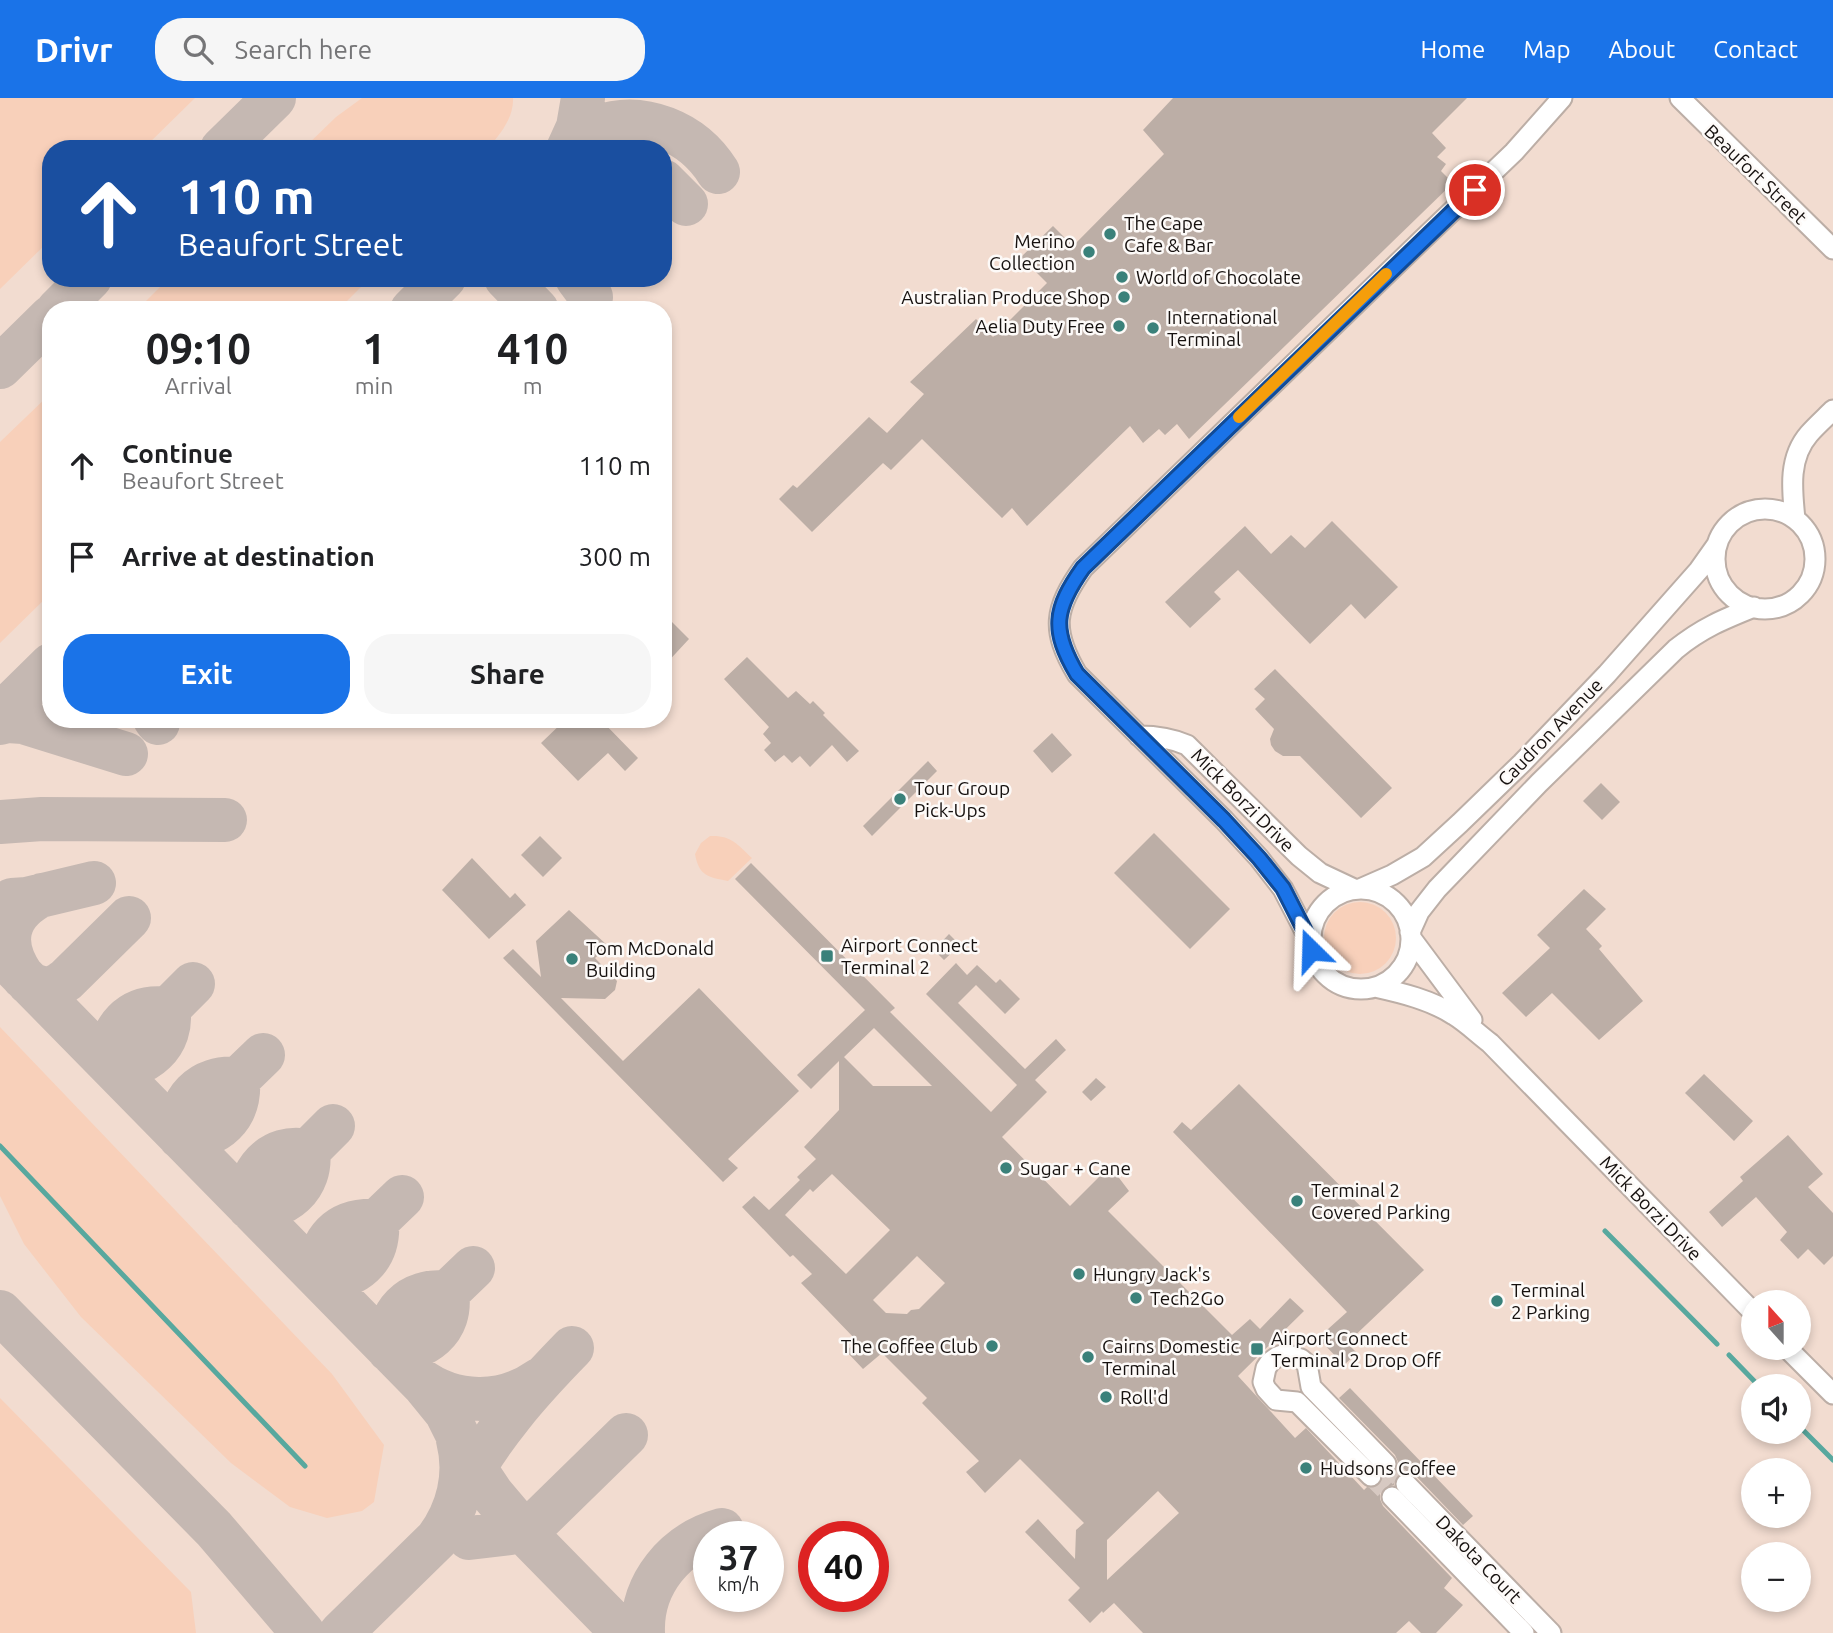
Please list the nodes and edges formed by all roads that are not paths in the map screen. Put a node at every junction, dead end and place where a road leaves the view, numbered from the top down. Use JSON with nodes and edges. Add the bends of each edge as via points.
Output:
{"nodes":[{"id":1,"x":1562,"y":98,"type":"edge"},
{"id":2,"x":1680,"y":98,"type":"edge"},
{"id":3,"x":1833,"y":249,"type":"edge"},
{"id":4,"x":1833,"y":411,"type":"edge"},
{"id":5,"x":1795,"y":519,"type":"junction"},
{"id":6,"x":1716,"y":546,"type":"junction"},
{"id":7,"x":1754,"y":607,"type":"junction"},
{"id":8,"x":1139,"y":736,"type":"junction"},
{"id":9,"x":1357,"y":889,"type":"junction"},
{"id":10,"x":1411,"y":935,"type":"junction"},
{"id":11,"x":1310,"y":941,"type":"junction"},
{"id":12,"x":1375,"y":987,"type":"junction"},
{"id":13,"x":1490,"y":1043,"type":"junction"},
{"id":14,"x":1741,"y":1300,"type":"edge"},
{"id":15,"x":1799,"y":1360,"type":"edge"},
{"id":16,"x":1833,"y":1394,"type":"edge"},
{"id":17,"x":1378,"y":1470,"type":"joint"},
{"id":18,"x":1524,"y":1633,"type":"edge"},
{"id":19,"x":1551,"y":1633,"type":"edge"}],
"edges":[{"from":1,"to":8,"type":"street","via":[[1514,152],[1073,582],[1060,612],[1065,651],[1077,674]]},
{"from":2,"to":3,"type":"street","name":"Beaufort Street"},
{"from":4,"to":5,"type":"street","via":[[1799,449],[1793,469]]},
{"from":5,"to":6,"type":"street","via":[[1781,511],[1749,511],[1723,531]]},
{"from":5,"to":7,"type":"street","via":[[1813,545],[1812,576],[1792,601]]},
{"from":6,"to":7,"type":"street","via":[[1719,580],[1729,594]]},
{"from":6,"to":9,"type":"street","name":"Caudron Avenue","via":[[1607,674],[1460,823],[1423,857]]},
{"from":7,"to":10,"type":"street","name":"Caudron Avenue","via":[[1710,625],[1676,649],[1437,889],[1419,912]]},
{"from":8,"to":9,"type":"street","name":"Mick Borzi Drive","via":[[1187,745],[1298,856],[1320,873]]},
{"from":8,"to":11,"type":"street","name":"Mick Borzi Drive","via":[[1269,870]]},
{"from":9,"to":10,"type":"street","via":[[1372,890],[1394,901],[1408,920]]},
{"from":9,"to":11,"type":"street","via":[[1327,902],[1318,913]]},
{"from":10,"to":12,"type":"street","via":[[1401,969]]},
{"from":10,"to":13,"type":"street","name":"Mick Borzi Drive"},
{"from":11,"to":12,"type":"street","via":[[1316,962],[1335,982],[1348,988]]},
{"from":12,"to":13,"type":"street","name":"Mick Borzi Drive","via":[[1443,1009]]},
{"from":13,"to":14,"type":"street","name":"Mick Borzi Drive"},
{"from":15,"to":16,"type":"street"},
{"from":17,"to":17,"type":"street","via":[[1297,1402],[1270,1395],[1264,1382],[1270,1362],[1285,1354],[1301,1359],[1308,1368],[1311,1387]]},
{"from":18,"to":19,"type":"street","name":"Dakota Court","via":[[1399,1491]]}]}
